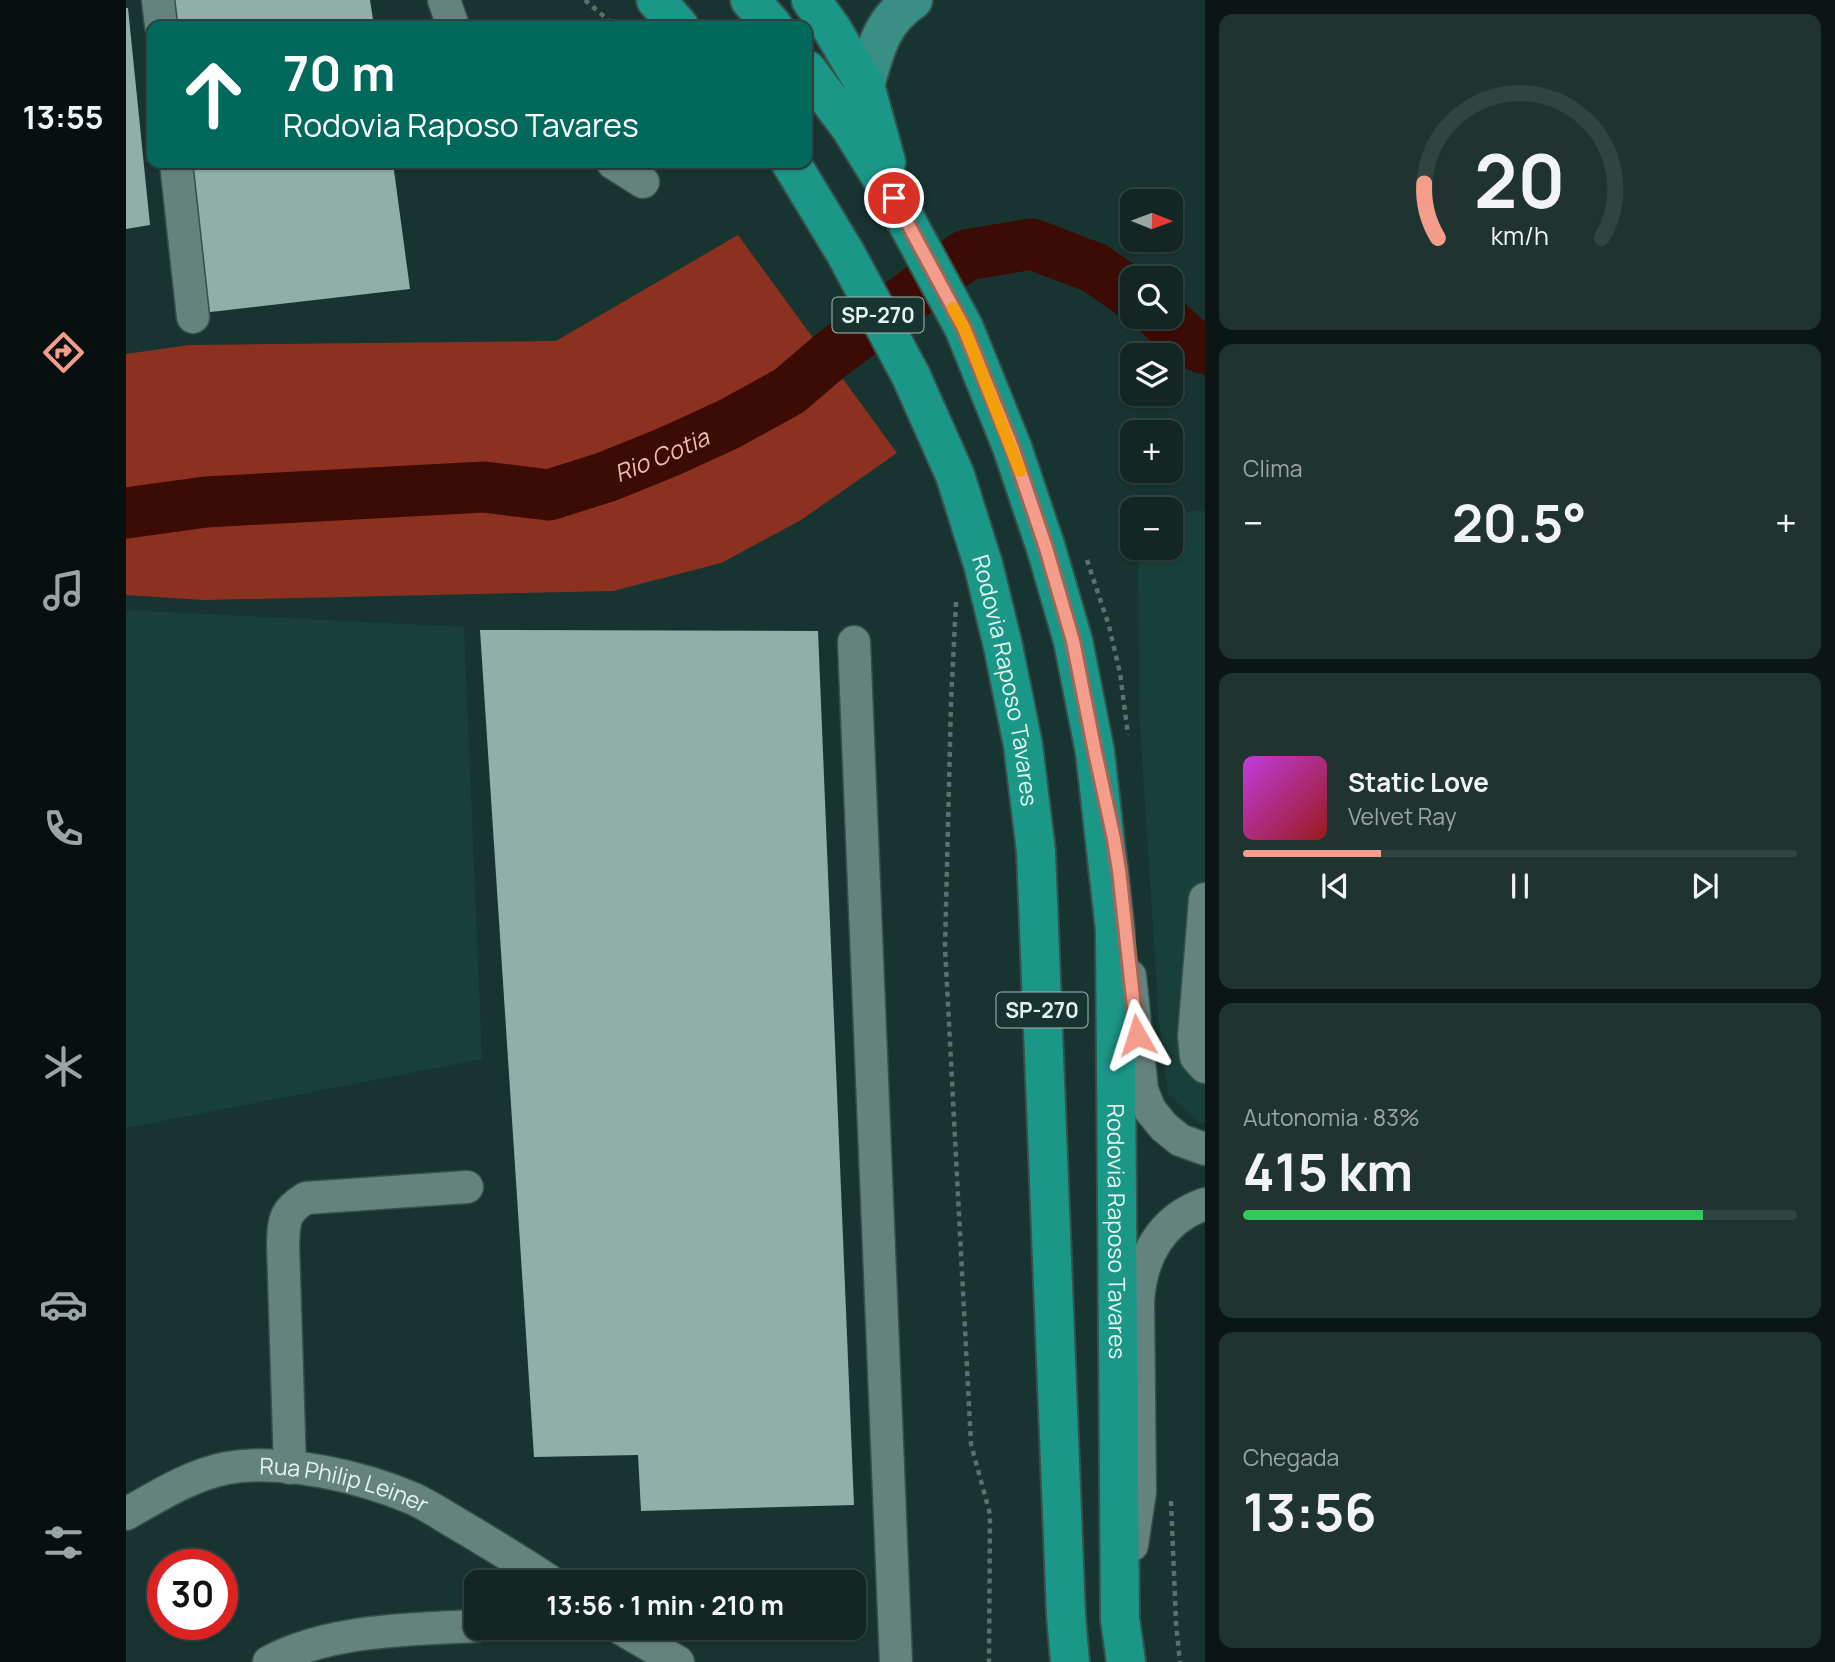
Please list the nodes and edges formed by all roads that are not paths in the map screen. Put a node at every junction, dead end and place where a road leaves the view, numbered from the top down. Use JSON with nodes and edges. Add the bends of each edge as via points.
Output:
{"nodes":[{"id":1,"x":158,"y":0,"type":"edge"},
{"id":2,"x":444,"y":0,"type":"edge"},
{"id":3,"x":656,"y":0,"type":"edge"},
{"id":4,"x":750,"y":0,"type":"edge"},
{"id":5,"x":811,"y":0,"type":"edge"},
{"id":6,"x":913,"y":0,"type":"edge"},
{"id":7,"x":160,"y":21,"type":"edge"},
{"id":8,"x":451,"y":21,"type":"edge"},
{"id":9,"x":675,"y":21,"type":"edge"},
{"id":10,"x":769,"y":21,"type":"edge"},
{"id":11,"x":812,"y":77,"type":"edge"},
{"id":12,"x":865,"y":85,"type":"junction"},
{"id":13,"x":177,"y":168,"type":"edge"},
{"id":14,"x":621,"y":168,"type":"edge"},
{"id":15,"x":793,"y":168,"type":"edge"},
{"id":16,"x":643,"y":182,"type":"dead end"},
{"id":17,"x":902,"y":214,"type":"junction"},
{"id":18,"x":193,"y":317,"type":"dead end"},
{"id":19,"x":854,"y":642,"type":"dead end"},
{"id":20,"x":1095,"y":752,"type":"junction"},
{"id":21,"x":1205,"y":899,"type":"edge"},
{"id":22,"x":1205,"y":1067,"type":"edge"},
{"id":23,"x":1205,"y":1149,"type":"edge"},
{"id":24,"x":467,"y":1187,"type":"dead end"},
{"id":25,"x":1205,"y":1204,"type":"edge"},
{"id":26,"x":290,"y":1468,"type":"junction"},
{"id":27,"x":126,"y":1514,"type":"edge"},
{"id":28,"x":533,"y":1570,"type":"edge"},
{"id":29,"x":1120,"y":1619,"type":"junction"},
{"id":30,"x":464,"y":1626,"type":"edge"},
{"id":31,"x":641,"y":1640,"type":"edge"},
{"id":32,"x":269,"y":1662,"type":"edge"},
{"id":33,"x":678,"y":1662,"type":"edge"},
{"id":34,"x":896,"y":1662,"type":"edge"},
{"id":35,"x":1070,"y":1662,"type":"edge"},
{"id":36,"x":1126,"y":1662,"type":"edge"}],
"edges":[{"from":1,"to":7,"type":"street"},
{"from":2,"to":8,"type":"street"},
{"from":3,"to":9,"type":"highway"},
{"from":4,"to":10,"type":"highway"},
{"from":5,"to":12,"type":"highway"},
{"from":6,"to":12,"type":"main road","via":[[890,20]]},
{"from":11,"to":17,"type":"highway","name":"Rodovia Raposo Tavares","number":"SP-270","via":[[850,127]]},
{"from":12,"to":17,"type":"highway"},
{"from":13,"to":18,"type":"street"},
{"from":14,"to":16,"type":"street"},
{"from":15,"to":35,"type":"highway","name":"Rodovia Raposo Tavares","number":"SP-270","via":[[846,254],[911,376],[955,475],[983,564],[1023,745],[1036,864]]},
{"from":17,"to":20,"type":"highway","name":"Rodovia Raposo Tavares","number":"SP-270","via":[[964,328],[1012,447],[1073,641]]},
{"from":19,"to":34,"type":"street"},
{"from":20,"to":23,"type":"street","via":[[1119,870],[1142,1090],[1164,1127],[1180,1140]]},
{"from":20,"to":29,"type":"highway","name":"Rodovia Raposo Tavares","number":"SP-270","via":[[1115,930]]},
{"from":21,"to":22,"type":"street","via":[[1194,1036],[1196,1057]]},
{"from":24,"to":26,"type":"street","via":[[306,1198],[292,1206],[284,1220],[283,1244]]},
{"from":25,"to":29,"type":"street","via":[[1183,1214],[1158,1238],[1139,1281],[1140,1492]]},
{"from":26,"to":27,"type":"street","name":"Rua Philip Leiner","via":[[227,1468],[184,1482]]},
{"from":26,"to":28,"type":"street","name":"Rua Philip Leiner","via":[[368,1483],[416,1500]]},
{"from":29,"to":36,"type":"highway","name":"Rodovia Raposo Tavares","number":"SP-270"},
{"from":30,"to":32,"type":"street","via":[[401,1629],[326,1641]]},
{"from":31,"to":33,"type":"street"}]}
